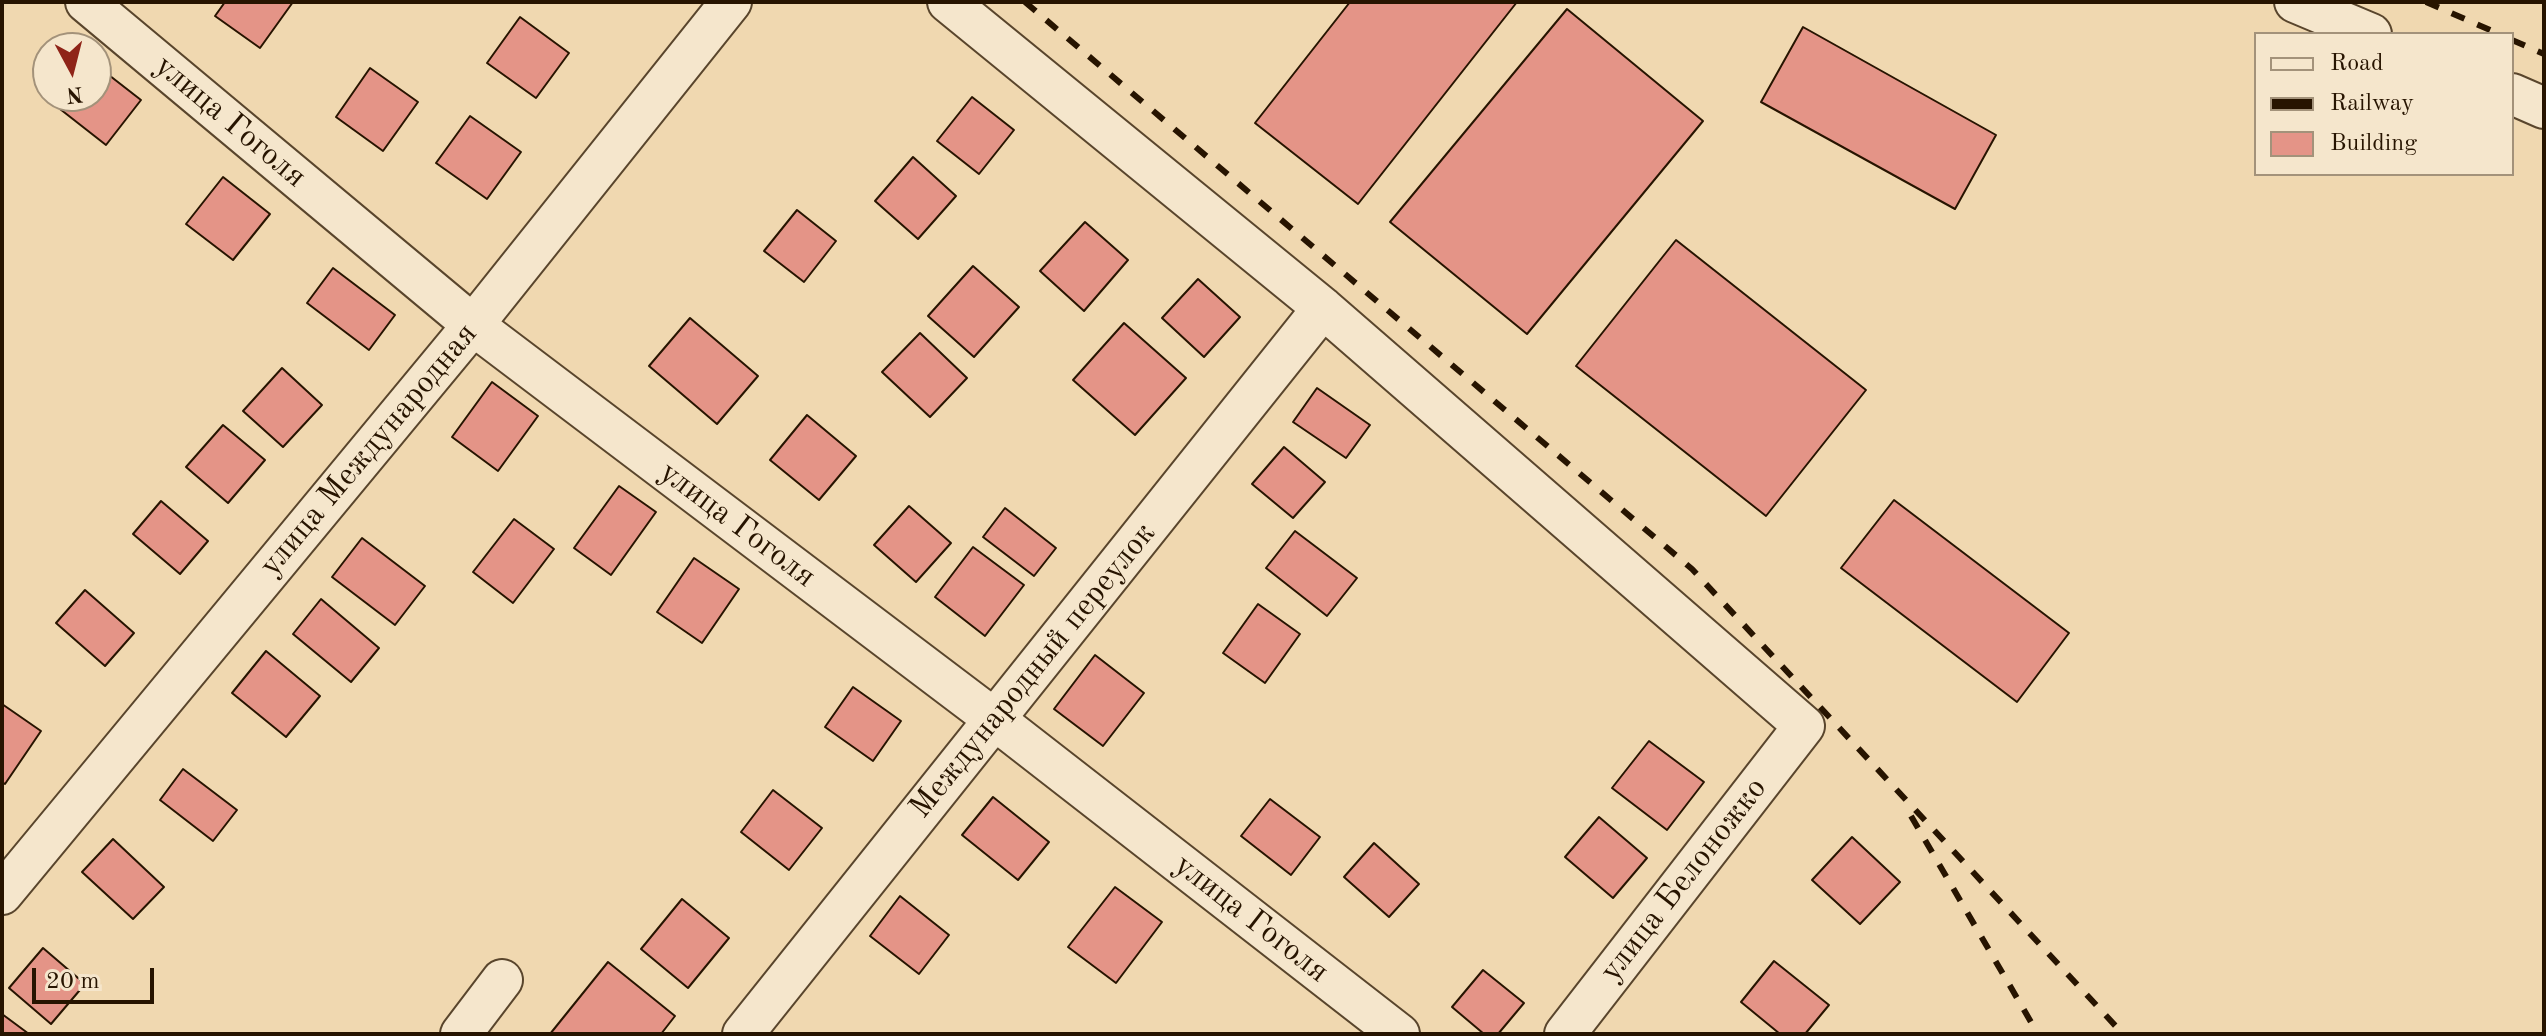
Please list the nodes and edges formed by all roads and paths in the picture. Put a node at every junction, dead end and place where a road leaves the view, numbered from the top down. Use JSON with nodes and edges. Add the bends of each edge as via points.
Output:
{"nodes":[{"id":1,"x":86,"y":2,"type":"edge"},
{"id":2,"x":731,"y":2,"type":"edge"},
{"id":3,"x":948,"y":2,"type":"edge"},
{"id":4,"x":2295,"y":2,"type":"edge"},
{"id":5,"x":2366,"y":32,"type":"edge"},
{"id":6,"x":2514,"y":95,"type":"edge"},
{"id":7,"x":2544,"y":108,"type":"edge"},
{"id":8,"x":1323,"y":308,"type":"junction"},
{"id":9,"x":473,"y":325,"type":"junction"},
{"id":10,"x":994,"y":719,"type":"junction"},
{"id":11,"x":2,"y":894,"type":"edge"},
{"id":12,"x":502,"y":980,"type":"dead end"},
{"id":13,"x":461,"y":1034,"type":"edge"},
{"id":14,"x":743,"y":1034,"type":"edge"},
{"id":15,"x":1399,"y":1034,"type":"edge"},
{"id":16,"x":1565,"y":1034,"type":"edge"}],
"edges":[{"from":1,"to":9,"type":"street","name":"улица Гоголя"},
{"from":2,"to":9,"type":"street","name":"улица Международная"},
{"from":3,"to":8,"type":"street"},
{"from":4,"to":5,"type":"street"},
{"from":6,"to":7,"type":"street"},
{"from":8,"to":10,"type":"street","name":"Международный переулок"},
{"from":8,"to":16,"type":"street","name":"улица Белоножко","via":[[1804,726]]},
{"from":9,"to":10,"type":"street","name":"улица Гоголя"},
{"from":9,"to":11,"type":"street","name":"улица Международная"},
{"from":10,"to":14,"type":"street","name":"Международный переулок"},
{"from":10,"to":15,"type":"street","name":"улица Гоголя"},
{"from":12,"to":13,"type":"street"}]}
